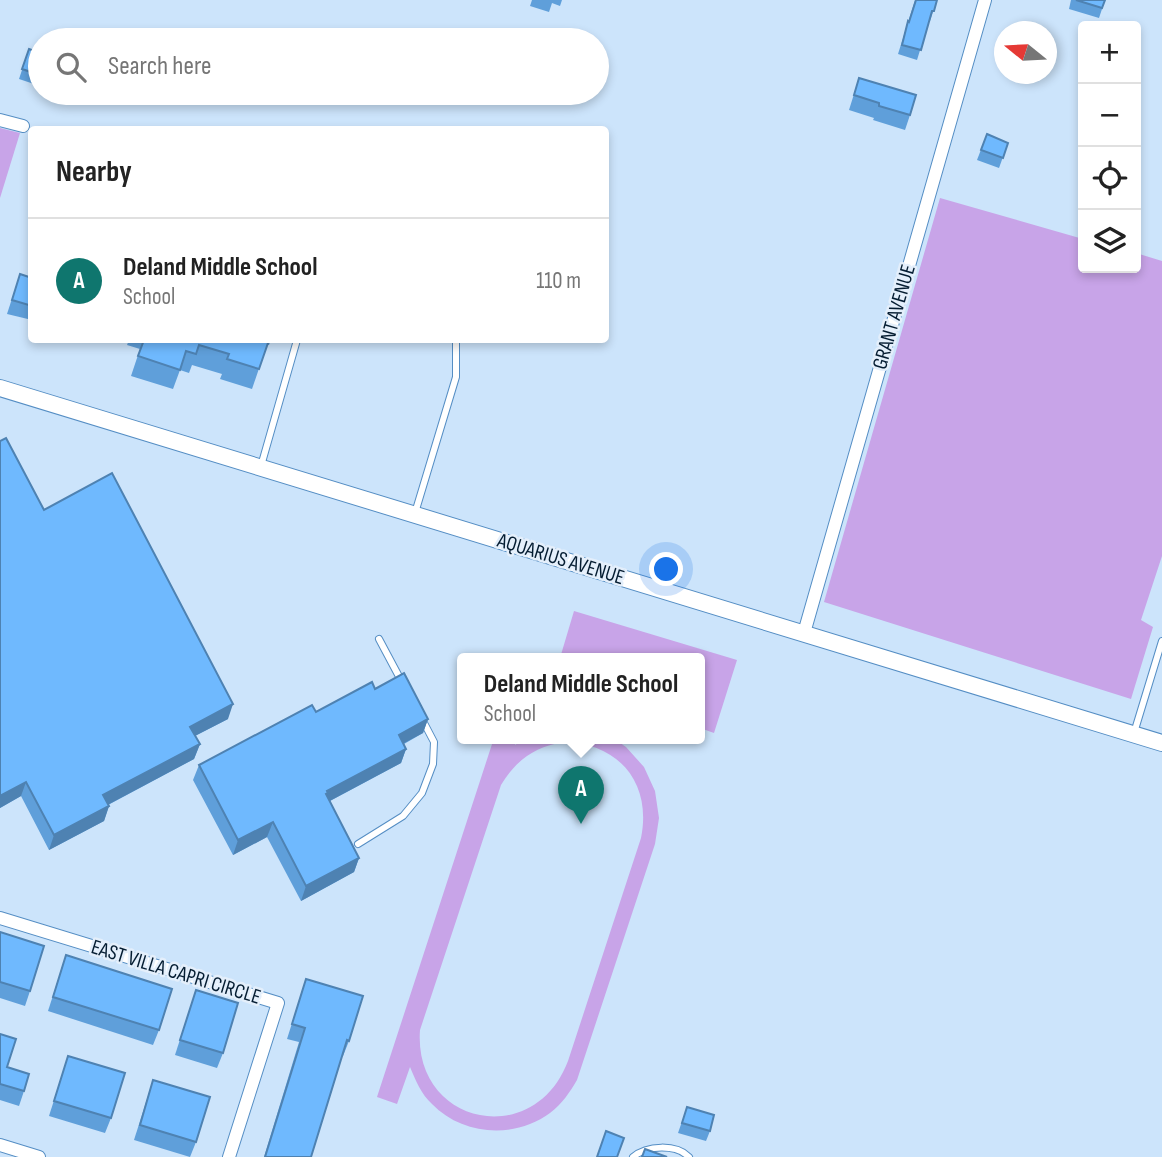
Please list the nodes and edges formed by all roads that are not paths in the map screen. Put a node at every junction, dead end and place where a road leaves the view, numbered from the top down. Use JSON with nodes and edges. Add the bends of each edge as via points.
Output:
{"nodes":[{"id":1,"x":985,"y":0,"type":"edge"},
{"id":2,"x":0,"y":120,"type":"edge"},
{"id":3,"x":23,"y":126,"type":"dead end"},
{"id":4,"x":296,"y":343,"type":"edge"},
{"id":5,"x":456,"y":343,"type":"edge"},
{"id":6,"x":0,"y":388,"type":"edge"},
{"id":7,"x":261,"y":468,"type":"junction"},
{"id":8,"x":414,"y":514,"type":"junction"},
{"id":9,"x":804,"y":634,"type":"junction"},
{"id":10,"x":379,"y":639,"type":"dead end"},
{"id":11,"x":1162,"y":641,"type":"edge"},
{"id":12,"x":410,"y":696,"type":"edge"},
{"id":13,"x":422,"y":719,"type":"edge"},
{"id":14,"x":1134,"y":734,"type":"junction"},
{"id":15,"x":1162,"y":743,"type":"edge"},
{"id":16,"x":358,"y":844,"type":"dead end"},
{"id":17,"x":0,"y":918,"type":"edge"},
{"id":18,"x":0,"y":1145,"type":"edge"},
{"id":19,"x":39,"y":1157,"type":"edge"},
{"id":20,"x":229,"y":1157,"type":"edge"},
{"id":21,"x":633,"y":1157,"type":"edge"},
{"id":22,"x":689,"y":1157,"type":"edge"}],
"edges":[{"from":1,"to":9,"type":"street","name":"GRANT AVENUE"},
{"from":2,"to":3,"type":"street"},
{"from":4,"to":7,"type":"lane"},
{"from":5,"to":8,"type":"lane","via":[[456,377]]},
{"from":6,"to":7,"type":"street","name":"AQUARIUS AVENUE"},
{"from":7,"to":8,"type":"street","name":"AQUARIUS AVENUE"},
{"from":8,"to":9,"type":"street","name":"AQUARIUS AVENUE"},
{"from":9,"to":14,"type":"street","name":"AQUARIUS AVENUE"},
{"from":10,"to":12,"type":"lane"},
{"from":11,"to":14,"type":"lane"},
{"from":13,"to":16,"type":"lane","via":[[434,742],[433,764],[422,793],[402,816]]},
{"from":14,"to":15,"type":"street","name":"AQUARIUS AVENUE"},
{"from":17,"to":20,"type":"street","name":"EAST VILLA CAPRI CIRCLE","via":[[278,1003]]},
{"from":18,"to":19,"type":"street"},
{"from":21,"to":22,"type":"lane","via":[[665,1148]]}]}
